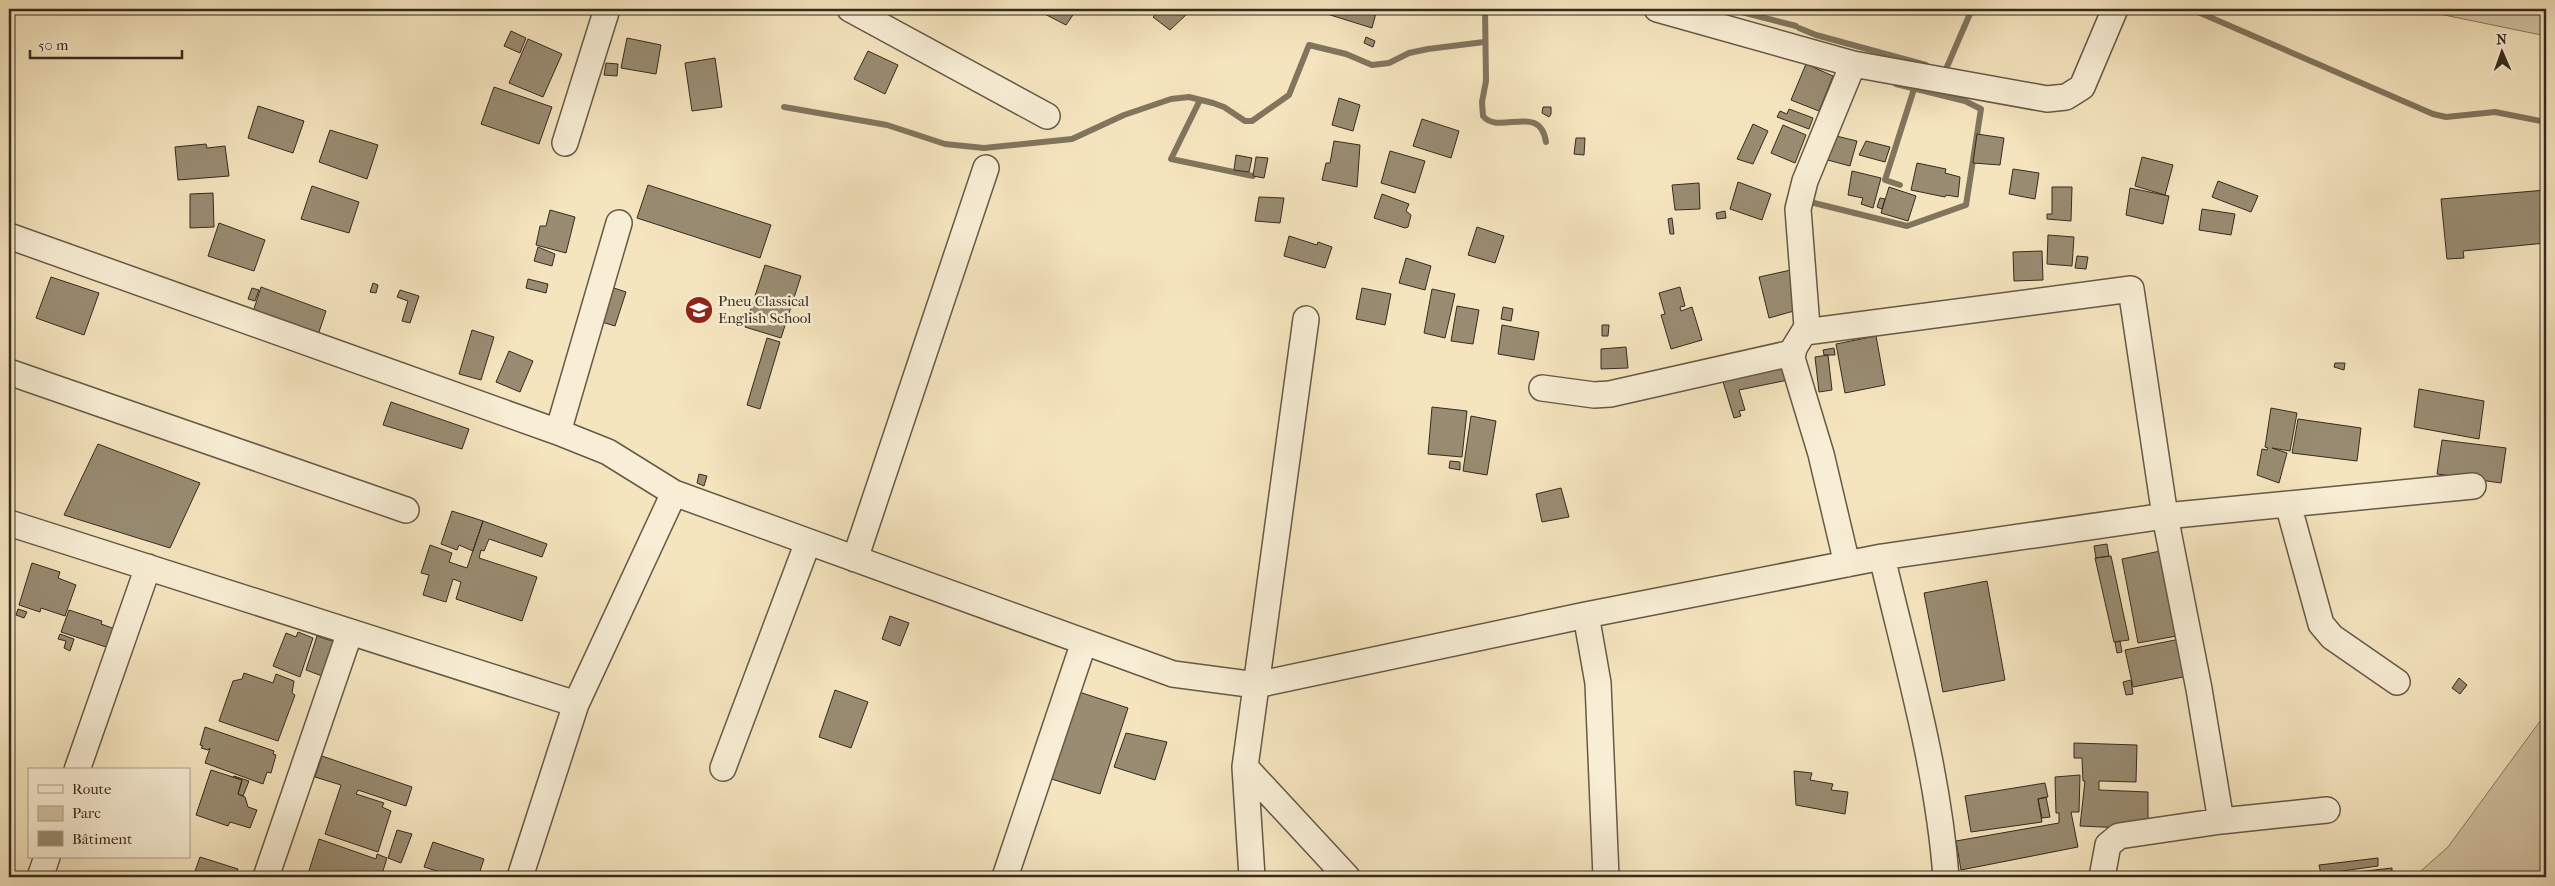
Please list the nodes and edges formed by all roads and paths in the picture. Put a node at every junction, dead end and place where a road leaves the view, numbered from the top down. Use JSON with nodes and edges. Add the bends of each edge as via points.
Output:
{"nodes":[{"id":1,"x":607,"y":9,"type":"edge"},
{"id":2,"x":850,"y":9,"type":"edge"},
{"id":3,"x":1657,"y":9,"type":"edge"},
{"id":4,"x":2116,"y":9,"type":"edge"},
{"id":5,"x":1853,"y":64,"type":"junction"},
{"id":6,"x":1047,"y":116,"type":"dead end"},
{"id":7,"x":565,"y":143,"type":"dead end"},
{"id":8,"x":986,"y":168,"type":"dead end"},
{"id":9,"x":619,"y":223,"type":"dead end"},
{"id":10,"x":9,"y":236,"type":"edge"},
{"id":11,"x":1306,"y":319,"type":"dead end"},
{"id":12,"x":1805,"y":332,"type":"junction"},
{"id":13,"x":1792,"y":353,"type":"junction"},
{"id":14,"x":9,"y":372,"type":"edge"},
{"id":15,"x":1542,"y":388,"type":"dead end"},
{"id":16,"x":558,"y":432,"type":"junction"},
{"id":17,"x":2472,"y":486,"type":"dead end"},
{"id":18,"x":674,"y":493,"type":"junction"},
{"id":19,"x":2288,"y":504,"type":"junction"},
{"id":20,"x":406,"y":510,"type":"dead end"},
{"id":21,"x":2165,"y":516,"type":"junction"},
{"id":22,"x":9,"y":522,"type":"edge"},
{"id":23,"x":808,"y":542,"type":"junction"},
{"id":24,"x":1882,"y":557,"type":"junction"},
{"id":25,"x":855,"y":559,"type":"junction"},
{"id":26,"x":1847,"y":564,"type":"junction"},
{"id":27,"x":148,"y":567,"type":"junction"},
{"id":28,"x":1586,"y":615,"type":"junction"},
{"id":29,"x":350,"y":632,"type":"junction"},
{"id":30,"x":1084,"y":642,"type":"junction"},
{"id":31,"x":2397,"y":682,"type":"dead end"},
{"id":32,"x":1256,"y":685,"type":"junction"},
{"id":33,"x":576,"y":704,"type":"junction"},
{"id":34,"x":1245,"y":767,"type":"junction"},
{"id":35,"x":78,"y":768,"type":"edge"},
{"id":36,"x":723,"y":768,"type":"dead end"},
{"id":37,"x":2327,"y":810,"type":"dead end"},
{"id":38,"x":2221,"y":821,"type":"junction"},
{"id":39,"x":47,"y":858,"type":"edge"},
{"id":40,"x":40,"y":877,"type":"edge"},
{"id":41,"x":266,"y":877,"type":"edge"},
{"id":42,"x":520,"y":877,"type":"edge"},
{"id":43,"x":1005,"y":877,"type":"edge"},
{"id":44,"x":1252,"y":877,"type":"edge"},
{"id":45,"x":1347,"y":877,"type":"edge"},
{"id":46,"x":1606,"y":877,"type":"edge"},
{"id":47,"x":1946,"y":877,"type":"edge"},
{"id":48,"x":2102,"y":877,"type":"edge"}],
"edges":[{"from":1,"to":7,"type":"street"},
{"from":2,"to":6,"type":"street"},
{"from":3,"to":5,"type":"street"},
{"from":4,"to":5,"type":"street","via":[[2082,87],[2066,97],[2048,99]]},
{"from":5,"to":12,"type":"street","via":[[1805,181],[1798,209],[1807,321]]},
{"from":8,"to":25,"type":"street"},
{"from":9,"to":16,"type":"street"},
{"from":10,"to":16,"type":"street"},
{"from":11,"to":32,"type":"street"},
{"from":12,"to":13,"type":"street"},
{"from":12,"to":21,"type":"street","via":[[2131,289]]},
{"from":13,"to":15,"type":"street","via":[[1610,394]]},
{"from":13,"to":26,"type":"street","via":[[1821,454]]},
{"from":14,"to":20,"type":"street"},
{"from":16,"to":18,"type":"street","via":[[608,452]]},
{"from":17,"to":19,"type":"street"},
{"from":18,"to":23,"type":"street"},
{"from":18,"to":33,"type":"street"},
{"from":19,"to":21,"type":"street"},
{"from":19,"to":31,"type":"street","via":[[2321,624],[2332,637]]},
{"from":21,"to":24,"type":"street"},
{"from":21,"to":38,"type":"street"},
{"from":22,"to":27,"type":"street"},
{"from":23,"to":25,"type":"street"},
{"from":23,"to":36,"type":"street"},
{"from":24,"to":26,"type":"street"},
{"from":24,"to":47,"type":"street","via":[[1924,730],[1942,830]]},
{"from":25,"to":30,"type":"street"},
{"from":26,"to":28,"type":"street"},
{"from":27,"to":29,"type":"street"},
{"from":27,"to":35,"type":"street"},
{"from":28,"to":32,"type":"street"},
{"from":28,"to":46,"type":"street","via":[[1598,683]]},
{"from":29,"to":33,"type":"street"},
{"from":29,"to":41,"type":"street"},
{"from":30,"to":32,"type":"street","via":[[1173,674]]},
{"from":30,"to":43,"type":"street"},
{"from":32,"to":34,"type":"street"},
{"from":33,"to":42,"type":"street"},
{"from":34,"to":44,"type":"street"},
{"from":34,"to":45,"type":"street"},
{"from":37,"to":38,"type":"street"},
{"from":38,"to":48,"type":"street","via":[[2119,836],[2108,845]]},
{"from":39,"to":40,"type":"street"}]}
